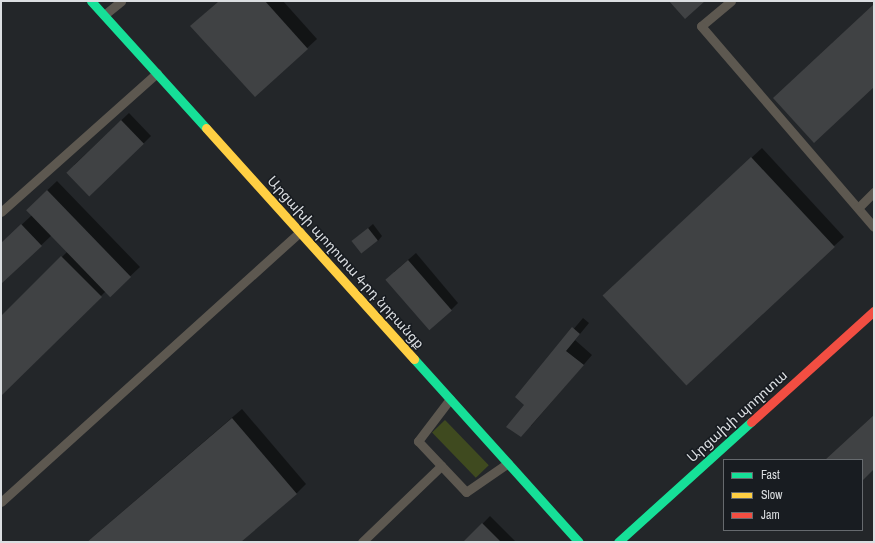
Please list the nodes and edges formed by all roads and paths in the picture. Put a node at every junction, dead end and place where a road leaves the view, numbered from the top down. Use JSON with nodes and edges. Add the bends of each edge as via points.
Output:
{"nodes":[{"id":1,"x":91,"y":1,"type":"edge"},
{"id":2,"x":121,"y":1,"type":"edge"},
{"id":3,"x":731,"y":1,"type":"edge"},
{"id":4,"x":104,"y":15,"type":"junction"},
{"id":5,"x":157,"y":74,"type":"junction"},
{"id":6,"x":874,"y":192,"type":"edge"},
{"id":7,"x":858,"y":208,"type":"junction"},
{"id":8,"x":1,"y":212,"type":"edge"},
{"id":9,"x":874,"y":227,"type":"edge"},
{"id":10,"x":300,"y":232,"type":"junction"},
{"id":11,"x":874,"y":311,"type":"edge"},
{"id":12,"x":450,"y":399,"type":"junction"},
{"id":13,"x":508,"y":463,"type":"junction"},
{"id":14,"x":441,"y":466,"type":"junction"},
{"id":15,"x":1,"y":502,"type":"edge"},
{"id":16,"x":362,"y":542,"type":"edge"},
{"id":17,"x":579,"y":542,"type":"edge"},
{"id":18,"x":618,"y":542,"type":"edge"}],
"edges":[{"from":1,"to":4,"type":"street","name":"Արցախի պողոտա 4-րդ նրբանցք"},
{"from":2,"to":4,"type":"lane"},
{"from":3,"to":7,"type":"lane","via":[[702,26]]},
{"from":4,"to":5,"type":"street","name":"Արցախի պողոտա 4-րդ նրբանցք"},
{"from":5,"to":8,"type":"lane"},
{"from":5,"to":10,"type":"street","name":"Արցախի պողոտա 4-րդ նրբանցք"},
{"from":6,"to":7,"type":"lane"},
{"from":7,"to":9,"type":"lane"},
{"from":10,"to":12,"type":"street","name":"Արցախի պողոտա 4-րդ նրբանցք"},
{"from":10,"to":15,"type":"lane"},
{"from":11,"to":18,"type":"street","name":"Արցախի պողոտա"},
{"from":12,"to":13,"type":"street","name":"Արցախի պողոտա 4-րդ նրբանցք"},
{"from":12,"to":14,"type":"lane","via":[[418,442]]},
{"from":13,"to":14,"type":"lane","via":[[466,492]]},
{"from":13,"to":17,"type":"street","name":"Արցախի պողոտա 4-րդ նրբանցք"},
{"from":14,"to":16,"type":"lane"}]}
